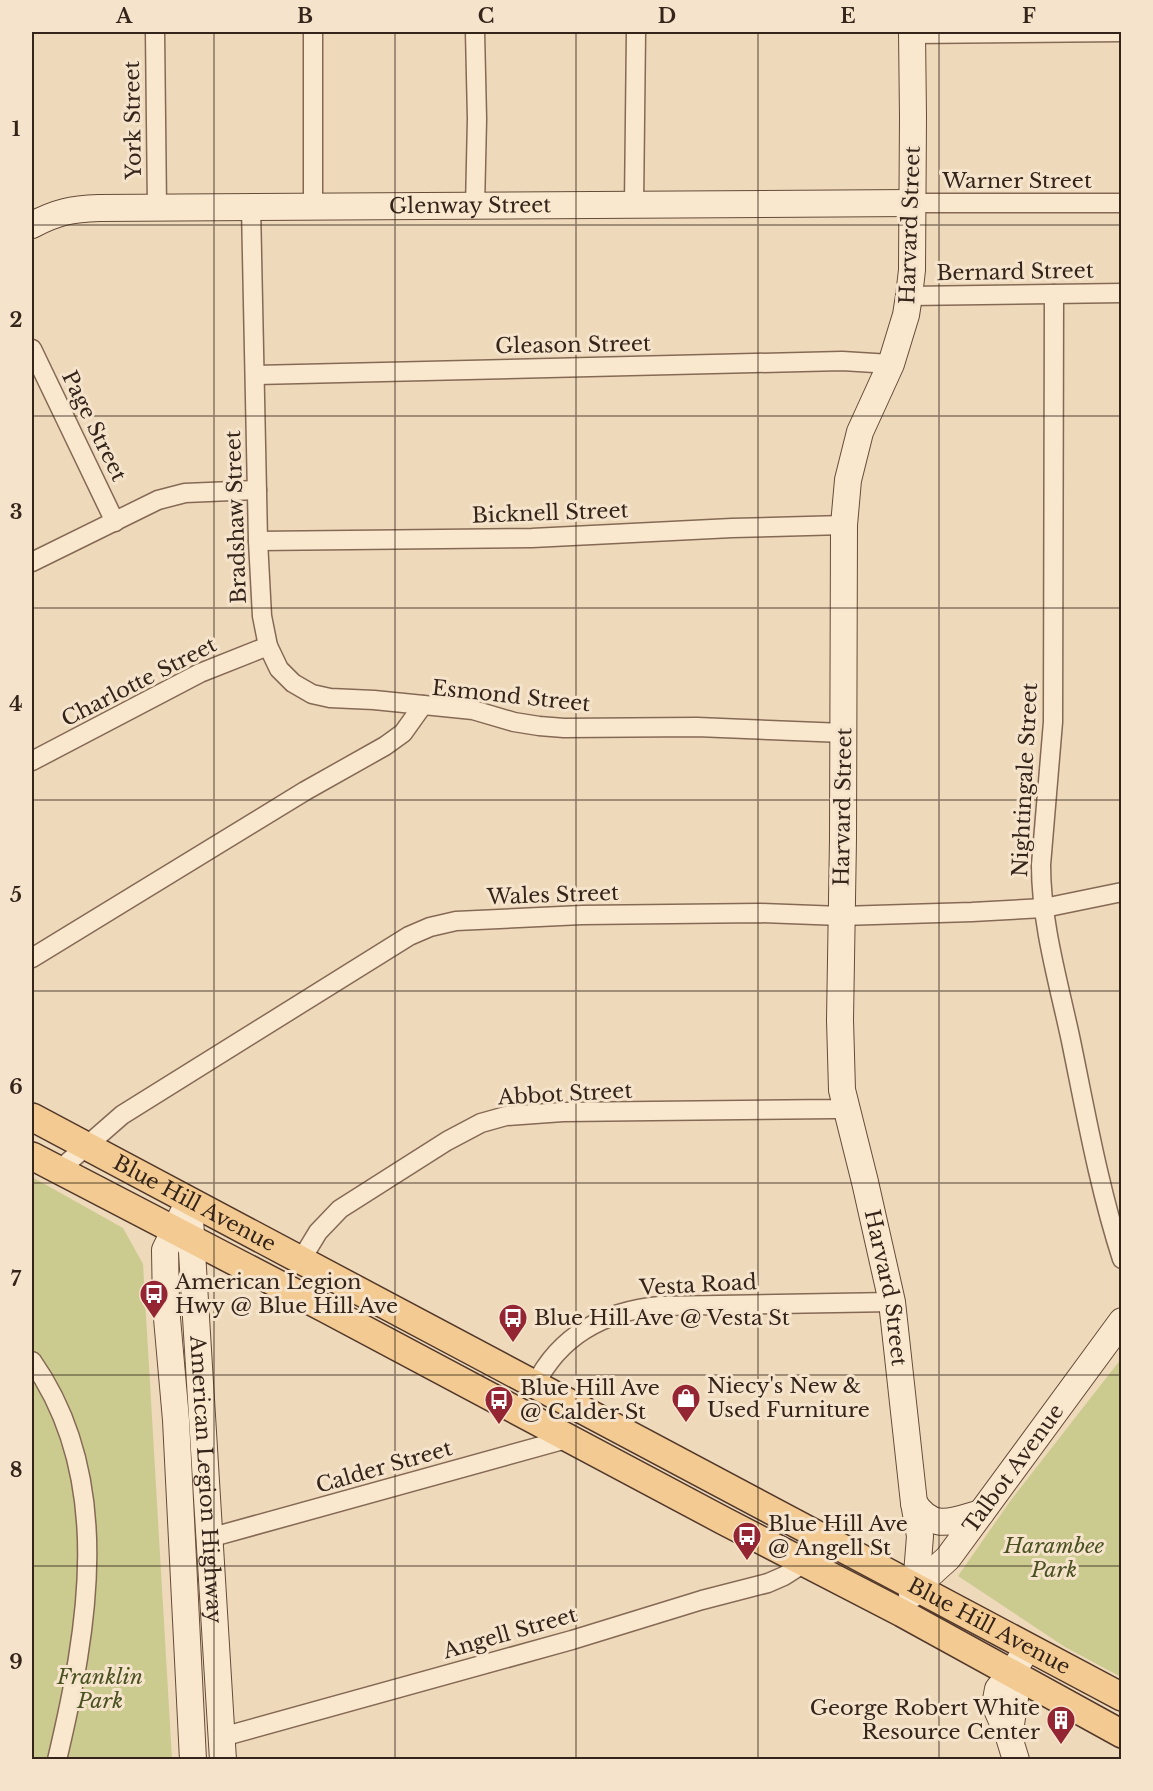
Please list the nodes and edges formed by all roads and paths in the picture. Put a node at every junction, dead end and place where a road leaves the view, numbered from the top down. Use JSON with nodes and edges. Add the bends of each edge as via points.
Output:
{"nodes":[{"id":1,"x":155,"y":32,"type":"edge"},
{"id":2,"x":313,"y":32,"type":"edge"},
{"id":3,"x":475,"y":32,"type":"edge"},
{"id":4,"x":636,"y":32,"type":"edge"},
{"id":5,"x":1122,"y":32,"type":"edge"},
{"id":6,"x":912,"y":33,"type":"edge"},
{"id":7,"x":912,"y":203,"type":"junction"},
{"id":8,"x":1122,"y":203,"type":"edge"},
{"id":9,"x":634,"y":205,"type":"junction"},
{"id":10,"x":313,"y":206,"type":"junction"},
{"id":11,"x":251,"y":207,"type":"junction"},
{"id":12,"x":475,"y":207,"type":"junction"},
{"id":13,"x":157,"y":208,"type":"junction"},
{"id":14,"x":32,"y":225,"type":"edge"},
{"id":15,"x":1122,"y":293,"type":"edge"},
{"id":16,"x":1054,"y":294,"type":"junction"},
{"id":17,"x":909,"y":296,"type":"junction"},
{"id":18,"x":32,"y":349,"type":"edge"},
{"id":19,"x":891,"y":364,"type":"junction"},
{"id":20,"x":256,"y":375,"type":"junction"},
{"id":21,"x":257,"y":490,"type":"junction"},
{"id":22,"x":115,"y":522,"type":"junction"},
{"id":23,"x":844,"y":525,"type":"junction"},
{"id":24,"x":258,"y":541,"type":"junction"},
{"id":25,"x":32,"y":562,"type":"edge"},
{"id":26,"x":268,"y":646,"type":"junction"},
{"id":27,"x":423,"y":705,"type":"junction"},
{"id":28,"x":844,"y":733,"type":"junction"},
{"id":29,"x":32,"y":761,"type":"edge"},
{"id":30,"x":1122,"y":892,"type":"edge"},
{"id":31,"x":1044,"y":908,"type":"junction"},
{"id":32,"x":842,"y":916,"type":"junction"},
{"id":33,"x":32,"y":958,"type":"edge"},
{"id":34,"x":845,"y":1106,"type":"junction"},
{"id":35,"x":32,"y":1117,"type":"edge"},
{"id":36,"x":86,"y":1146,"type":"junction"},
{"id":37,"x":32,"y":1156,"type":"edge"},
{"id":38,"x":58,"y":1171,"type":"junction"},
{"id":39,"x":189,"y":1201,"type":"junction"},
{"id":40,"x":183,"y":1235,"type":"junction"},
{"id":41,"x":1122,"y":1259,"type":"edge"},
{"id":42,"x":302,"y":1260,"type":"junction"},
{"id":43,"x":892,"y":1302,"type":"junction"},
{"id":44,"x":1122,"y":1321,"type":"edge"},
{"id":45,"x":32,"y":1361,"type":"edge"},
{"id":46,"x":536,"y":1385,"type":"junction"},
{"id":47,"x":570,"y":1438,"type":"junction"},
{"id":48,"x":914,"y":1503,"type":"junction"},
{"id":49,"x":981,"y":1513,"type":"junction"},
{"id":50,"x":209,"y":1538,"type":"junction"},
{"id":51,"x":806,"y":1562,"type":"junction"},
{"id":52,"x":916,"y":1587,"type":"junction"},
{"id":53,"x":902,"y":1612,"type":"junction"},
{"id":54,"x":1028,"y":1647,"type":"junction"},
{"id":55,"x":1012,"y":1674,"type":"junction"},
{"id":56,"x":1122,"y":1696,"type":"edge"},
{"id":57,"x":191,"y":1729,"type":"junction"},
{"id":58,"x":1122,"y":1734,"type":"edge"},
{"id":59,"x":222,"y":1748,"type":"edge"},
{"id":60,"x":1013,"y":1748,"type":"edge"},
{"id":61,"x":57,"y":1760,"type":"edge"},
{"id":62,"x":193,"y":1760,"type":"edge"}],
"edges":[{"from":1,"to":13,"type":"street","name":"York Street"},
{"from":2,"to":10,"type":"street"},
{"from":3,"to":12,"type":"street"},
{"from":4,"to":9,"type":"street"},
{"from":5,"to":6,"type":"street"},
{"from":6,"to":7,"type":"main road","name":"Harvard Street"},
{"from":7,"to":8,"type":"street","name":"Warner Street"},
{"from":7,"to":9,"type":"main road","name":"Glenway Street"},
{"from":7,"to":17,"type":"main road","name":"Harvard Street"},
{"from":9,"to":12,"type":"main road","name":"Glenway Street"},
{"from":10,"to":11,"type":"main road","name":"Glenway Street"},
{"from":10,"to":12,"type":"main road","name":"Glenway Street"},
{"from":11,"to":13,"type":"main road","name":"Glenway Street"},
{"from":11,"to":20,"type":"street","name":"Bradshaw Street"},
{"from":13,"to":14,"type":"main road","name":"Glenway Street","via":[[69,209]]},
{"from":15,"to":16,"type":"street","name":"Bernard Street"},
{"from":16,"to":17,"type":"street","name":"Bernard Street"},
{"from":16,"to":31,"type":"street","name":"Nightingale Street","via":[[1053,711],[1041,865]]},
{"from":17,"to":19,"type":"main road","name":"Harvard Street"},
{"from":18,"to":22,"type":"street","name":"Page Street"},
{"from":19,"to":20,"type":"street","name":"Gleason Street","via":[[842,360]]},
{"from":19,"to":23,"type":"main road","name":"Harvard Street","via":[[860,432],[848,480]]},
{"from":20,"to":21,"type":"street","name":"Bradshaw Street"},
{"from":21,"to":22,"type":"street","via":[[172,495]]},
{"from":21,"to":24,"type":"street","name":"Bradshaw Street"},
{"from":22,"to":25,"type":"street"},
{"from":23,"to":24,"type":"street","name":"Bicknell Street","via":[[532,538]]},
{"from":23,"to":28,"type":"main road","name":"Harvard Street"},
{"from":24,"to":26,"type":"street","name":"Bradshaw Street","via":[[262,616]]},
{"from":26,"to":27,"type":"street","name":"Bradshaw Street","via":[[279,669],[312,694]]},
{"from":26,"to":29,"type":"street","name":"Charlotte Street","via":[[200,673]]},
{"from":27,"to":28,"type":"street","name":"Esmond Street","via":[[473,710],[514,722],[564,728],[697,726]]},
{"from":27,"to":33,"type":"street","name":"Esmond Street","via":[[403,733],[385,746]]},
{"from":28,"to":32,"type":"main road","name":"Harvard Street"},
{"from":30,"to":31,"type":"street","name":"Wales Street"},
{"from":31,"to":32,"type":"street","name":"Wales Street"},
{"from":31,"to":41,"type":"street","name":"Nightingale Street","via":[[1102,1190]]},
{"from":32,"to":34,"type":"main road","name":"Harvard Street","via":[[840,1020]]},
{"from":32,"to":36,"type":"street","name":"Wales Street","via":[[582,915],[456,921],[430,927],[409,936],[122,1115]]},
{"from":34,"to":42,"type":"street","name":"Abbot Street","via":[[563,1112],[506,1116],[481,1123],[447,1140],[340,1209],[318,1232]]},
{"from":34,"to":43,"type":"main road","name":"Harvard Street"},
{"from":35,"to":36,"type":"main road","name":"Blue Hill Avenue"},
{"from":36,"to":38,"type":"street","name":"Wales Street"},
{"from":36,"to":39,"type":"main road","name":"Blue Hill Avenue"},
{"from":37,"to":38,"type":"main road","name":"Blue Hill Avenue"},
{"from":38,"to":40,"type":"main road","name":"Blue Hill Avenue"},
{"from":39,"to":40,"type":"main road","name":"American Legion Highway"},
{"from":39,"to":42,"type":"main road","name":"Blue Hill Avenue"},
{"from":40,"to":47,"type":"main road","name":"Blue Hill Avenue"},
{"from":40,"to":50,"type":"main road","name":"American Legion Highway"},
{"from":40,"to":57,"type":"main road","name":"American Legion Highway","via":[[165,1250]]},
{"from":42,"to":46,"type":"main road","name":"Blue Hill Avenue"},
{"from":43,"to":46,"type":"street","name":"Vesta Road","via":[[671,1306],[627,1311],[595,1324],[564,1344]]},
{"from":43,"to":48,"type":"main road","name":"Harvard Street"},
{"from":44,"to":49,"type":"main road","name":"Talbot Avenue"},
{"from":45,"to":61,"type":"street","via":[[66,1423],[81,1475],[86,1513],[84,1627]]},
{"from":46,"to":52,"type":"main road","name":"Blue Hill Avenue"},
{"from":47,"to":50,"type":"street","name":"Calder Street"},
{"from":47,"to":51,"type":"main road","name":"Blue Hill Avenue"},
{"from":48,"to":49,"type":"main road","via":[[920,1512],[939,1522]]},
{"from":48,"to":52,"type":"main road","name":"Harvard Street","via":[[920,1536]]},
{"from":49,"to":52,"type":"main road","name":"Talbot Avenue","via":[[948,1558]]},
{"from":50,"to":59,"type":"main road","name":"American Legion Highway"},
{"from":51,"to":53,"type":"main road","name":"Blue Hill Avenue"},
{"from":51,"to":59,"type":"street","name":"Angell Street","via":[[758,1586]]},
{"from":52,"to":53,"type":"main road","name":"Talbot Avenue"},
{"from":52,"to":54,"type":"main road","name":"Blue Hill Avenue"},
{"from":53,"to":55,"type":"main road","name":"Blue Hill Avenue"},
{"from":54,"to":55,"type":"main road"},
{"from":54,"to":56,"type":"main road","name":"Blue Hill Avenue"},
{"from":55,"to":58,"type":"main road","name":"Blue Hill Avenue"},
{"from":55,"to":60,"type":"main road","via":[[998,1689],[995,1705]]},
{"from":57,"to":59,"type":"main road"},
{"from":57,"to":62,"type":"main road","name":"American Legion Highway"}]}
